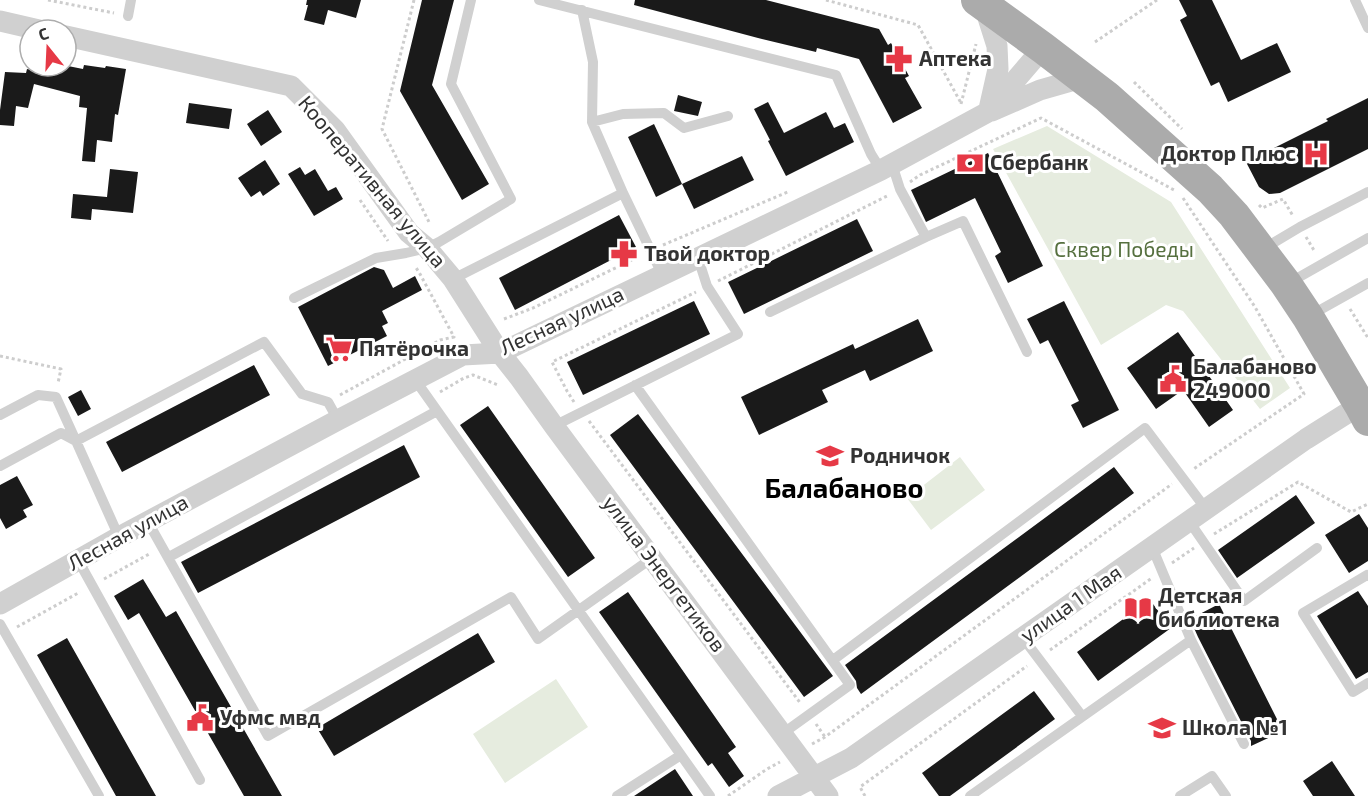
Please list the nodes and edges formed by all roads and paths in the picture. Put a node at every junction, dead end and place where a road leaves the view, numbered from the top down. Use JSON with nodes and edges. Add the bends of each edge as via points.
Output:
{"nodes":[{"id":1,"x":48,"y":0,"type":"edge"},
{"id":2,"x":131,"y":0,"type":"edge"},
{"id":3,"x":414,"y":0,"type":"edge"},
{"id":4,"x":471,"y":0,"type":"edge"},
{"id":5,"x":539,"y":0,"type":"edge"},
{"id":6,"x":826,"y":0,"type":"edge"},
{"id":7,"x":1157,"y":0,"type":"edge"},
{"id":8,"x":1355,"y":0,"type":"edge"},
{"id":9,"x":981,"y":1,"type":"edge"},
{"id":10,"x":582,"y":10,"type":"junction"},
{"id":11,"x":128,"y":16,"type":"joint"},
{"id":12,"x":0,"y":21,"type":"edge"},
{"id":13,"x":18,"y":25,"type":"edge"},
{"id":14,"x":1368,"y":28,"type":"edge"},
{"id":15,"x":78,"y":39,"type":"edge"},
{"id":16,"x":1095,"y":42,"type":"dead end"},
{"id":17,"x":1043,"y":48,"type":"junction"},
{"id":18,"x":1082,"y":78,"type":"junction"},
{"id":19,"x":953,"y":110,"type":"dead end"},
{"id":20,"x":975,"y":112,"type":"junction"},
{"id":21,"x":728,"y":116,"type":"dead end"},
{"id":22,"x":592,"y":122,"type":"junction"},
{"id":23,"x":989,"y":144,"type":"dead end"},
{"id":24,"x":886,"y":167,"type":"junction"},
{"id":25,"x":791,"y":190,"type":"dead end"},
{"id":26,"x":1368,"y":192,"type":"edge"},
{"id":27,"x":623,"y":193,"type":"junction"},
{"id":28,"x":357,"y":196,"type":"dead end"},
{"id":29,"x":926,"y":237,"type":"junction"},
{"id":30,"x":1368,"y":238,"type":"edge"},
{"id":31,"x":433,"y":245,"type":"junction"},
{"id":32,"x":1261,"y":250,"type":"junction"},
{"id":33,"x":651,"y":251,"type":"junction"},
{"id":34,"x":406,"y":253,"type":"junction"},
{"id":35,"x":698,"y":258,"type":"junction"},
{"id":36,"x":662,"y":274,"type":"junction"},
{"id":37,"x":453,"y":279,"type":"junction"},
{"id":38,"x":1368,"y":283,"type":"edge"},
{"id":39,"x":1286,"y":284,"type":"junction"},
{"id":40,"x":294,"y":298,"type":"dead end"},
{"id":41,"x":770,"y":312,"type":"dead end"},
{"id":42,"x":1308,"y":317,"type":"junction"},
{"id":43,"x":504,"y":319,"type":"dead end"},
{"id":44,"x":454,"y":337,"type":"dead end"},
{"id":45,"x":1027,"y":352,"type":"dead end"},
{"id":46,"x":500,"y":353,"type":"junction"},
{"id":47,"x":0,"y":356,"type":"edge"},
{"id":48,"x":552,"y":362,"type":"dead end"},
{"id":49,"x":416,"y":381,"type":"junction"},
{"id":50,"x":635,"y":385,"type":"junction"},
{"id":51,"x":56,"y":397,"type":"junction"},
{"id":52,"x":437,"y":411,"type":"junction"},
{"id":53,"x":582,"y":412,"type":"junction"},
{"id":54,"x":1364,"y":412,"type":"edge"},
{"id":55,"x":0,"y":415,"type":"edge"},
{"id":56,"x":338,"y":420,"type":"junction"},
{"id":57,"x":554,"y":426,"type":"junction"},
{"id":58,"x":76,"y":441,"type":"junction"},
{"id":59,"x":0,"y":466,"type":"edge"},
{"id":60,"x":1182,"y":477,"type":"junction"},
{"id":61,"x":1366,"y":505,"type":"edge"},
{"id":62,"x":1368,"y":511,"type":"edge"},
{"id":63,"x":1198,"y":515,"type":"junction"},
{"id":64,"x":148,"y":522,"type":"junction"},
{"id":65,"x":119,"y":537,"type":"junction"},
{"id":66,"x":1203,"y":542,"type":"junction"},
{"id":67,"x":1152,"y":547,"type":"junction"},
{"id":68,"x":1317,"y":548,"type":"dead end"},
{"id":69,"x":169,"y":557,"type":"junction"},
{"id":70,"x":652,"y":558,"type":"junction"},
{"id":71,"x":78,"y":560,"type":"junction"},
{"id":72,"x":1162,"y":571,"type":"junction"},
{"id":73,"x":1368,"y":576,"type":"edge"},
{"id":74,"x":0,"y":604,"type":"edge"},
{"id":75,"x":579,"y":611,"type":"junction"},
{"id":76,"x":0,"y":624,"type":"edge"},
{"id":77,"x":1023,"y":638,"type":"junction"},
{"id":78,"x":1191,"y":640,"type":"junction"},
{"id":79,"x":5,"y":644,"type":"edge"},
{"id":80,"x":1039,"y":658,"type":"junction"},
{"id":81,"x":832,"y":660,"type":"junction"},
{"id":82,"x":1368,"y":683,"type":"edge"},
{"id":83,"x":809,"y":714,"type":"junction"},
{"id":84,"x":1082,"y":716,"type":"junction"},
{"id":85,"x":782,"y":734,"type":"junction"},
{"id":86,"x":825,"y":737,"type":"junction"},
{"id":87,"x":1244,"y":744,"type":"dead end"},
{"id":88,"x":796,"y":753,"type":"junction"},
{"id":89,"x":681,"y":755,"type":"junction"},
{"id":90,"x":814,"y":777,"type":"junction"},
{"id":91,"x":200,"y":780,"type":"dead end"},
{"id":92,"x":99,"y":796,"type":"edge"},
{"id":93,"x":617,"y":796,"type":"edge"},
{"id":94,"x":710,"y":796,"type":"edge"},
{"id":95,"x":728,"y":796,"type":"edge"},
{"id":96,"x":778,"y":796,"type":"edge"},
{"id":97,"x":828,"y":796,"type":"edge"},
{"id":98,"x":865,"y":796,"type":"edge"},
{"id":99,"x":970,"y":796,"type":"edge"},
{"id":100,"x":1180,"y":796,"type":"edge"},
{"id":101,"x":1226,"y":796,"type":"edge"}],
"edges":[{"from":1,"to":11,"type":"path"},
{"from":2,"to":11,"type":"lane"},
{"from":3,"to":31,"type":"path","via":[[382,129]]},
{"from":4,"to":31,"type":"lane","via":[[451,84],[511,199]]},
{"from":5,"to":10,"type":"lane"},
{"from":6,"to":20,"type":"path","via":[[918,25]]},
{"from":7,"to":16,"type":"path"},
{"from":8,"to":14,"type":"lane"},
{"from":9,"to":17,"type":"main road"},
{"from":9,"to":20,"type":"path"},
{"from":9,"to":20,"type":"street","via":[[997,46],[998,69]]},
{"from":10,"to":22,"type":"lane","via":[[593,62]]},
{"from":10,"to":24,"type":"lane","via":[[836,75],[871,154]]},
{"from":12,"to":13,"type":"street"},
{"from":15,"to":31,"type":"street","name":"Кооперативная улица","via":[[291,86],[335,130],[409,232]]},
{"from":17,"to":18,"type":"main road"},
{"from":17,"to":20,"type":"street","name":"Лесная улица"},
{"from":18,"to":20,"type":"street"},
{"from":18,"to":32,"type":"main road","via":[[1210,189]]},
{"from":19,"to":20,"type":"path"},
{"from":20,"to":23,"type":"path"},
{"from":20,"to":24,"type":"street","name":"Лесная улица"},
{"from":21,"to":22,"type":"lane","via":[[684,128],[664,113],[623,114]]},
{"from":22,"to":27,"type":"lane"},
{"from":24,"to":29,"type":"lane"},
{"from":24,"to":35,"type":"street","name":"Лесная улица"},
{"from":25,"to":33,"type":"path"},
{"from":26,"to":32,"type":"lane"},
{"from":27,"to":33,"type":"lane"},
{"from":27,"to":37,"type":"lane"},
{"from":28,"to":34,"type":"path","via":[[387,240]]},
{"from":29,"to":41,"type":"lane"},
{"from":29,"to":45,"type":"lane","via":[[963,221]]},
{"from":30,"to":39,"type":"lane"},
{"from":31,"to":34,"type":"lane"},
{"from":31,"to":37,"type":"street","name":"Кооперативная улица"},
{"from":32,"to":39,"type":"main road"},
{"from":33,"to":36,"type":"lane"},
{"from":33,"to":43,"type":"path"},
{"from":34,"to":40,"type":"lane","via":[[376,258]]},
{"from":34,"to":44,"type":"path"},
{"from":35,"to":36,"type":"street","name":"Лесная улица"},
{"from":35,"to":50,"type":"lane","via":[[707,286],[738,334]]},
{"from":36,"to":46,"type":"street","name":"Лесная улица"},
{"from":37,"to":46,"type":"street","name":"Кооперативная улица"},
{"from":38,"to":42,"type":"lane"},
{"from":39,"to":42,"type":"main road"},
{"from":42,"to":54,"type":"main road"},
{"from":46,"to":49,"type":"street","name":"Лесная улица","via":[[463,355]]},
{"from":46,"to":57,"type":"street","name":"улица Энергетиков"},
{"from":47,"to":51,"type":"path","via":[[61,369]]},
{"from":48,"to":53,"type":"path"},
{"from":49,"to":52,"type":"lane"},
{"from":49,"to":56,"type":"street","name":"Лесная улица"},
{"from":50,"to":53,"type":"lane"},
{"from":50,"to":81,"type":"lane"},
{"from":51,"to":55,"type":"lane","via":[[38,395]]},
{"from":51,"to":58,"type":"lane"},
{"from":52,"to":69,"type":"lane"},
{"from":52,"to":75,"type":"lane"},
{"from":53,"to":57,"type":"lane"},
{"from":53,"to":83,"type":"path"},
{"from":54,"to":63,"type":"street","name":"улица 1 Мая","via":[[1306,440]]},
{"from":56,"to":58,"type":"lane","via":[[328,402],[302,394],[264,342]]},
{"from":56,"to":64,"type":"street","name":"Лесная улица"},
{"from":57,"to":70,"type":"street","name":"улица Энергетиков"},
{"from":58,"to":59,"type":"lane","via":[[62,433]]},
{"from":58,"to":65,"type":"lane"},
{"from":60,"to":63,"type":"lane"},
{"from":60,"to":81,"type":"lane","via":[[1145,428]]},
{"from":60,"to":86,"type":"path"},
{"from":61,"to":62,"type":"path"},
{"from":61,"to":66,"type":"path","via":[[1351,512],[1298,482]]},
{"from":63,"to":66,"type":"lane"},
{"from":63,"to":67,"type":"street","name":"улица 1 Мая"},
{"from":64,"to":65,"type":"street","name":"Лесная улица"},
{"from":64,"to":69,"type":"lane"},
{"from":65,"to":71,"type":"street","name":"Лесная улица"},
{"from":66,"to":68,"type":"lane","via":[[1244,601]]},
{"from":66,"to":72,"type":"path"},
{"from":67,"to":72,"type":"lane"},
{"from":67,"to":77,"type":"street","name":"улица 1 Мая"},
{"from":69,"to":75,"type":"lane","via":[[268,736],[511,597],[538,639]]},
{"from":70,"to":75,"type":"lane"},
{"from":70,"to":85,"type":"street","name":"улица Энергетиков"},
{"from":71,"to":74,"type":"street","name":"Лесная улица"},
{"from":71,"to":91,"type":"lane"},
{"from":72,"to":78,"type":"lane"},
{"from":72,"to":80,"type":"path"},
{"from":73,"to":82,"type":"lane","via":[[1303,613],[1353,692]]},
{"from":75,"to":89,"type":"lane"},
{"from":76,"to":79,"type":"lane"},
{"from":77,"to":80,"type":"lane"},
{"from":77,"to":90,"type":"street","name":"улица 1 Мая","via":[[851,758]]},
{"from":78,"to":84,"type":"lane"},
{"from":78,"to":87,"type":"lane"},
{"from":79,"to":92,"type":"lane"},
{"from":80,"to":84,"type":"lane"},
{"from":80,"to":98,"type":"path","via":[[860,787]]},
{"from":81,"to":83,"type":"lane","via":[[850,685]]},
{"from":83,"to":85,"type":"lane"},
{"from":83,"to":86,"type":"path"},
{"from":84,"to":99,"type":"lane"},
{"from":85,"to":88,"type":"street","name":"улица Энергетиков"},
{"from":86,"to":88,"type":"path"},
{"from":88,"to":90,"type":"street","name":"улица Энергетиков"},
{"from":88,"to":95,"type":"path"},
{"from":89,"to":93,"type":"lane"},
{"from":89,"to":94,"type":"lane"},
{"from":90,"to":96,"type":"street","name":"улица 1 Мая"},
{"from":90,"to":97,"type":"street","name":"улица Энергетиков"},
{"from":100,"to":101,"type":"lane","via":[[1212,776]]}]}
